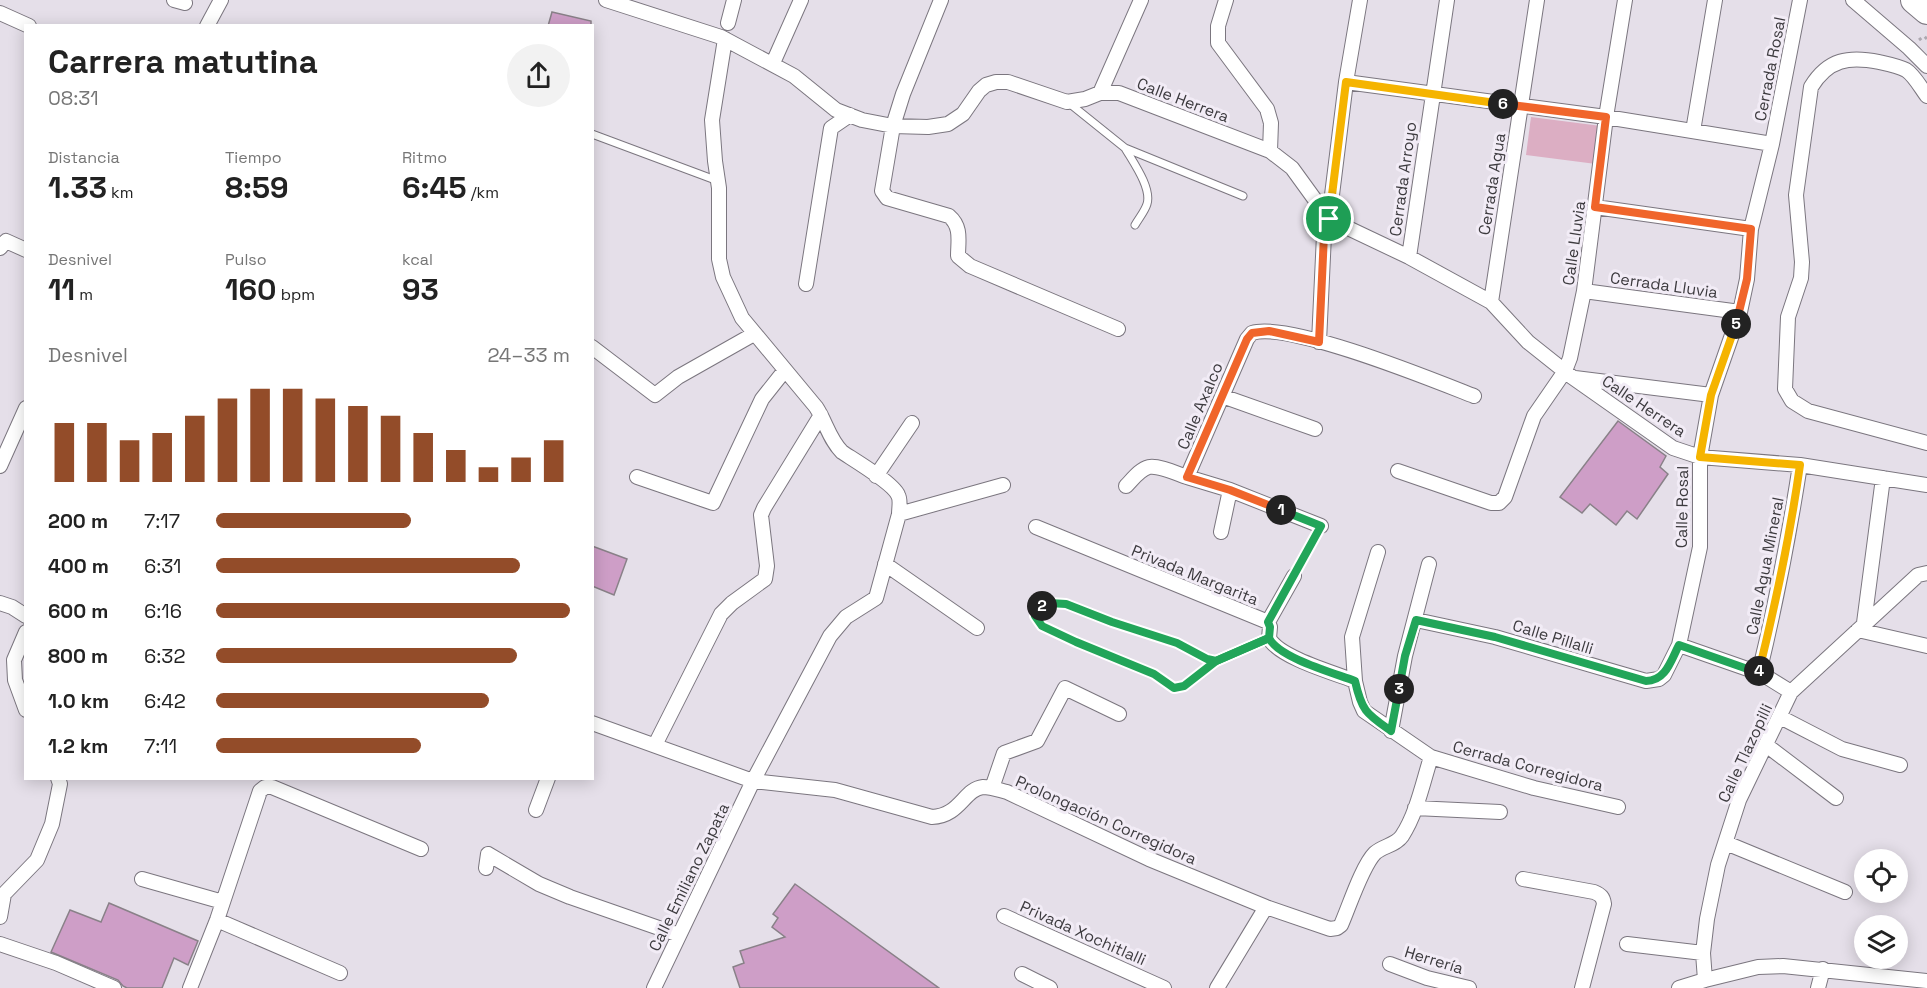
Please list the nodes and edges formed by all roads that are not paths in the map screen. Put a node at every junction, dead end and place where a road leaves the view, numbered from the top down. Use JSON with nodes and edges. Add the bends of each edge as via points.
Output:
{"nodes":[{"id":1,"x":221,"y":0,"type":"edge"},
{"id":2,"x":734,"y":0,"type":"edge"},
{"id":3,"x":801,"y":0,"type":"edge"},
{"id":4,"x":941,"y":0,"type":"edge"},
{"id":5,"x":1141,"y":0,"type":"edge"},
{"id":6,"x":1226,"y":0,"type":"edge"},
{"id":7,"x":1360,"y":0,"type":"edge"},
{"id":8,"x":1447,"y":0,"type":"edge"},
{"id":9,"x":1537,"y":0,"type":"edge"},
{"id":10,"x":1625,"y":0,"type":"edge"},
{"id":11,"x":1715,"y":0,"type":"edge"},
{"id":12,"x":1800,"y":0,"type":"edge"},
{"id":13,"x":1853,"y":0,"type":"edge"},
{"id":14,"x":1914,"y":0,"type":"edge"},
{"id":15,"x":610,"y":1,"type":"edge"},
{"id":16,"x":1927,"y":10,"type":"edge"},
{"id":17,"x":0,"y":14,"type":"edge"},
{"id":18,"x":728,"y":23,"type":"dead end"},
{"id":19,"x":25,"y":24,"type":"edge"},
{"id":20,"x":208,"y":24,"type":"edge"},
{"id":21,"x":725,"y":39,"type":"junction"},
{"id":22,"x":773,"y":63,"type":"junction"},
{"id":23,"x":1927,"y":66,"type":"edge"},
{"id":24,"x":1346,"y":82,"type":"junction"},
{"id":25,"x":1100,"y":93,"type":"junction"},
{"id":26,"x":1432,"y":95,"type":"junction"},
{"id":27,"x":1927,"y":96,"type":"edge"},
{"id":28,"x":1067,"y":102,"type":"junction"},
{"id":29,"x":1520,"y":107,"type":"junction"},
{"id":30,"x":850,"y":115,"type":"junction"},
{"id":31,"x":1606,"y":117,"type":"junction"},
{"id":32,"x":893,"y":126,"type":"junction"},
{"id":33,"x":1693,"y":131,"type":"junction"},
{"id":34,"x":594,"y":135,"type":"edge"},
{"id":35,"x":1772,"y":144,"type":"junction"},
{"id":36,"x":1125,"y":148,"type":"junction"},
{"id":37,"x":1270,"y":151,"type":"junction"},
{"id":38,"x":718,"y":181,"type":"junction"},
{"id":39,"x":1243,"y":196,"type":"dead end"},
{"id":40,"x":1595,"y":207,"type":"junction"},
{"id":41,"x":1329,"y":219,"type":"junction"},
{"id":42,"x":1135,"y":225,"type":"dead end"},
{"id":43,"x":1751,"y":229,"type":"junction"},
{"id":44,"x":0,"y":248,"type":"edge"},
{"id":45,"x":24,"y":249,"type":"edge"},
{"id":46,"x":1409,"y":257,"type":"junction"},
{"id":47,"x":806,"y":284,"type":"dead end"},
{"id":48,"x":1584,"y":291,"type":"junction"},
{"id":49,"x":1491,"y":302,"type":"junction"},
{"id":50,"x":1740,"y":312,"type":"junction"},
{"id":51,"x":1118,"y":329,"type":"dead end"},
{"id":52,"x":754,"y":334,"type":"junction"},
{"id":53,"x":1319,"y":342,"type":"junction"},
{"id":54,"x":594,"y":349,"type":"edge"},
{"id":55,"x":785,"y":370,"type":"junction"},
{"id":56,"x":1569,"y":374,"type":"junction"},
{"id":57,"x":1711,"y":395,"type":"junction"},
{"id":58,"x":1222,"y":396,"type":"junction"},
{"id":59,"x":1474,"y":396,"type":"dead end"},
{"id":60,"x":821,"y":415,"type":"junction"},
{"id":61,"x":24,"y":417,"type":"edge"},
{"id":62,"x":912,"y":423,"type":"dead end"},
{"id":63,"x":1315,"y":429,"type":"dead end"},
{"id":64,"x":20,"y":435,"type":"edge"},
{"id":65,"x":1927,"y":443,"type":"edge"},
{"id":66,"x":1700,"y":457,"type":"junction"},
{"id":67,"x":1800,"y":465,"type":"junction"},
{"id":68,"x":0,"y":466,"type":"edge"},
{"id":69,"x":1398,"y":471,"type":"dead end"},
{"id":70,"x":876,"y":476,"type":"junction"},
{"id":71,"x":637,"y":477,"type":"dead end"},
{"id":72,"x":1187,"y":477,"type":"junction"},
{"id":73,"x":1883,"y":478,"type":"junction"},
{"id":74,"x":1003,"y":485,"type":"dead end"},
{"id":75,"x":1927,"y":485,"type":"edge"},
{"id":76,"x":1126,"y":486,"type":"dead end"},
{"id":77,"x":1230,"y":490,"type":"junction"},
{"id":78,"x":899,"y":513,"type":"junction"},
{"id":79,"x":1321,"y":526,"type":"road end"},
{"id":80,"x":1036,"y":527,"type":"dead end"},
{"id":81,"x":1221,"y":532,"type":"dead end"},
{"id":82,"x":1378,"y":552,"type":"dead end"},
{"id":83,"x":885,"y":564,"type":"junction"},
{"id":84,"x":1429,"y":564,"type":"dead end"},
{"id":85,"x":1927,"y":573,"type":"edge"},
{"id":86,"x":1294,"y":576,"type":"road end"},
{"id":87,"x":0,"y":603,"type":"edge"},
{"id":88,"x":24,"y":615,"type":"edge"},
{"id":89,"x":1416,"y":620,"type":"junction"},
{"id":90,"x":1268,"y":622,"type":"junction"},
{"id":91,"x":1861,"y":627,"type":"junction"},
{"id":92,"x":977,"y":628,"type":"dead end"},
{"id":93,"x":24,"y":637,"type":"edge"},
{"id":94,"x":1679,"y":645,"type":"junction"},
{"id":95,"x":1927,"y":646,"type":"edge"},
{"id":96,"x":1759,"y":673,"type":"junction"},
{"id":97,"x":1355,"y":681,"type":"junction"},
{"id":98,"x":1646,"y":681,"type":"joint"},
{"id":99,"x":1791,"y":692,"type":"junction"},
{"id":100,"x":24,"y":705,"type":"edge"},
{"id":101,"x":1119,"y":714,"type":"dead end"},
{"id":102,"x":1780,"y":717,"type":"junction"},
{"id":103,"x":594,"y":724,"type":"edge"},
{"id":104,"x":1391,"y":731,"type":"junction"},
{"id":105,"x":655,"y":745,"type":"junction"},
{"id":106,"x":1766,"y":745,"type":"junction"},
{"id":107,"x":1431,"y":757,"type":"junction"},
{"id":108,"x":1900,"y":765,"type":"dead end"},
{"id":109,"x":59,"y":780,"type":"edge"},
{"id":110,"x":547,"y":780,"type":"edge"},
{"id":111,"x":753,"y":781,"type":"junction"},
{"id":112,"x":992,"y":788,"type":"junction"},
{"id":113,"x":1836,"y":798,"type":"dead end"},
{"id":114,"x":1618,"y":807,"type":"dead end"},
{"id":115,"x":1414,"y":808,"type":"junction"},
{"id":116,"x":536,"y":810,"type":"dead end"},
{"id":117,"x":1500,"y":812,"type":"dead end"},
{"id":118,"x":1726,"y":843,"type":"junction"},
{"id":119,"x":421,"y":849,"type":"dead end"},
{"id":120,"x":486,"y":868,"type":"dead end"},
{"id":121,"x":142,"y":879,"type":"dead end"},
{"id":122,"x":1523,"y":879,"type":"dead end"},
{"id":123,"x":1845,"y":892,"type":"dead end"},
{"id":124,"x":223,"y":902,"type":"junction"},
{"id":125,"x":1266,"y":907,"type":"junction"},
{"id":126,"x":1004,"y":916,"type":"dead end"},
{"id":127,"x":0,"y":917,"type":"edge"},
{"id":128,"x":217,"y":920,"type":"junction"},
{"id":129,"x":679,"y":935,"type":"junction"},
{"id":130,"x":0,"y":944,"type":"edge"},
{"id":131,"x":1626,"y":944,"type":"dead end"},
{"id":132,"x":1702,"y":953,"type":"junction"},
{"id":133,"x":1390,"y":964,"type":"dead end"},
{"id":134,"x":1823,"y":969,"type":"junction"},
{"id":135,"x":340,"y":973,"type":"dead end"},
{"id":136,"x":1022,"y":974,"type":"dead end"},
{"id":137,"x":1705,"y":980,"type":"junction"},
{"id":138,"x":1927,"y":981,"type":"edge"},
{"id":139,"x":1146,"y":985,"type":"edge"},
{"id":140,"x":114,"y":988,"type":"edge"},
{"id":141,"x":190,"y":988,"type":"edge"},
{"id":142,"x":654,"y":988,"type":"edge"},
{"id":143,"x":1050,"y":988,"type":"edge"},
{"id":144,"x":1164,"y":988,"type":"edge"},
{"id":145,"x":1217,"y":988,"type":"edge"},
{"id":146,"x":1470,"y":988,"type":"edge"},
{"id":147,"x":1582,"y":988,"type":"edge"},
{"id":148,"x":1680,"y":988,"type":"edge"},
{"id":149,"x":1818,"y":988,"type":"edge"}],
"edges":[{"from":1,"to":20,"type":"street"},
{"from":2,"to":18,"type":"street"},
{"from":3,"to":22,"type":"street"},
{"from":4,"to":32,"type":"street"},
{"from":5,"to":25,"type":"street"},
{"from":6,"to":37,"type":"street","via":[[1218,26],[1218,44],[1267,109]]},
{"from":7,"to":24,"type":"street"},
{"from":8,"to":26,"type":"street","name":"Cerrada Arroyo"},
{"from":9,"to":29,"type":"street","name":"Cerrada Agua"},
{"from":10,"to":31,"type":"street"},
{"from":11,"to":33,"type":"street"},
{"from":12,"to":35,"type":"street","name":"Cerrada Rosal"},
{"from":13,"to":23,"type":"street"},
{"from":14,"to":16,"type":"highway"},
{"from":15,"to":21,"type":"street"},
{"from":17,"to":19,"type":"street"},
{"from":21,"to":22,"type":"street"},
{"from":21,"to":38,"type":"street","via":[[712,120]]},
{"from":22,"to":30,"type":"street","via":[[836,110]]},
{"from":24,"to":26,"type":"street"},
{"from":24,"to":41,"type":"street"},
{"from":25,"to":28,"type":"street","name":"Calle Herrera"},
{"from":25,"to":37,"type":"street","name":"Calle Herrera","via":[[1119,93]]},
{"from":26,"to":29,"type":"street"},
{"from":26,"to":46,"type":"street","name":"Cerrada Arroyo"},
{"from":27,"to":65,"type":"street","via":[[1908,71],[1859,58],[1842,61],[1819,73],[1811,87],[1796,195],[1801,278],[1788,317],[1785,389],[1792,401],[1808,411]]},
{"from":28,"to":32,"type":"street","via":[[1008,82],[996,82],[979,91],[963,114],[948,124]]},
{"from":28,"to":36,"type":"lane"},
{"from":29,"to":31,"type":"street"},
{"from":29,"to":49,"type":"street","name":"Cerrada Agua"},
{"from":30,"to":32,"type":"street"},
{"from":30,"to":47,"type":"street","via":[[831,128]]},
{"from":31,"to":33,"type":"street"},
{"from":31,"to":40,"type":"street","name":"Calle Lluvia"},
{"from":32,"to":51,"type":"street","via":[[882,185],[887,198],[950,216],[958,228],[958,256],[970,266]]},
{"from":33,"to":35,"type":"street"},
{"from":34,"to":38,"type":"lane"},
{"from":35,"to":43,"type":"street","name":"Calle Rosal"},
{"from":36,"to":39,"type":"lane"},
{"from":36,"to":42,"type":"lane","via":[[1149,197]]},
{"from":37,"to":41,"type":"street","name":"Calle Herrera","via":[[1292,168]]},
{"from":38,"to":52,"type":"street","via":[[719,259],[723,277]]},
{"from":40,"to":43,"type":"street"},
{"from":40,"to":48,"type":"street","name":"Calle Lluvia"},
{"from":41,"to":46,"type":"street","name":"Calle Herrera"},
{"from":41,"to":53,"type":"street","via":[[1324,235]]},
{"from":43,"to":50,"type":"street","name":"Calle Rosal"},
{"from":44,"to":45,"type":"street","via":[[6,241]]},
{"from":46,"to":49,"type":"street","name":"Calle Herrera"},
{"from":48,"to":50,"type":"street","name":"Cerrada Lluvia"},
{"from":48,"to":56,"type":"street","name":"Calle Lluvia"},
{"from":49,"to":56,"type":"street","name":"Calle Herrera","via":[[1528,342]]},
{"from":50,"to":57,"type":"street","name":"Calle Rosal"},
{"from":52,"to":54,"type":"street","via":[[678,377],[655,395]]},
{"from":52,"to":55,"type":"street"},
{"from":53,"to":58,"type":"street","name":"Calle Axalco","via":[[1269,331],[1252,333]]},
{"from":53,"to":59,"type":"street"},
{"from":55,"to":60,"type":"street"},
{"from":55,"to":71,"type":"street","via":[[762,399],[713,503]]},
{"from":56,"to":57,"type":"street","name":"Calle Herrera"},
{"from":56,"to":66,"type":"street","name":"Calle Herrera","via":[[1674,448]]},
{"from":56,"to":69,"type":"street","name":"Calle Lluvia","via":[[1534,416],[1505,497],[1499,503]]},
{"from":57,"to":66,"type":"street","name":"Calle Rosal"},
{"from":58,"to":63,"type":"street"},
{"from":58,"to":72,"type":"street","name":"Calle Axalco"},
{"from":60,"to":70,"type":"street","via":[[842,452]]},
{"from":60,"to":105,"type":"street","via":[[761,515],[765,579],[720,614]]},
{"from":61,"to":64,"type":"street"},
{"from":62,"to":70,"type":"street"},
{"from":64,"to":68,"type":"street"},
{"from":66,"to":67,"type":"street","name":"Calle Herrera"},
{"from":66,"to":94,"type":"street","name":"Calle Rosal","via":[[1700,547]]},
{"from":67,"to":73,"type":"street","name":"Calle Herrera"},
{"from":67,"to":96,"type":"street","name":"Calle Agua Mineral","via":[[1782,575]]},
{"from":70,"to":78,"type":"street","via":[[898,495]]},
{"from":72,"to":76,"type":"street","via":[[1149,467]]},
{"from":72,"to":77,"type":"street"},
{"from":73,"to":75,"type":"street","name":"Calle Herrera"},
{"from":73,"to":91,"type":"street"},
{"from":74,"to":78,"type":"street"},
{"from":77,"to":79,"type":"street"},
{"from":77,"to":81,"type":"street"},
{"from":78,"to":83,"type":"street"},
{"from":80,"to":90,"type":"street","name":"Privada Margarita"},
{"from":82,"to":97,"type":"street","via":[[1352,637]]},
{"from":83,"to":92,"type":"street"},
{"from":83,"to":111,"type":"street","name":"Calle Emiliano Zapata","via":[[876,598],[846,617],[830,636]]},
{"from":84,"to":89,"type":"street"},
{"from":85,"to":91,"type":"street","name":"Calle Tlazopilli","via":[[1918,575]]},
{"from":86,"to":90,"type":"street"},
{"from":87,"to":88,"type":"street"},
{"from":89,"to":98,"type":"street","name":"Calle Pillalli","via":[[1495,637]]},
{"from":89,"to":104,"type":"street"},
{"from":90,"to":97,"type":"street","name":"Privada Margarita","via":[[1269,638],[1275,646]]},
{"from":91,"to":95,"type":"street"},
{"from":91,"to":99,"type":"street","name":"Calle Tlazopilli"},
{"from":93,"to":100,"type":"street","via":[[14,660],[15,680]]},
{"from":94,"to":96,"type":"street"},
{"from":94,"to":98,"type":"street","name":"Calle Rosal","via":[[1664,675]]},
{"from":96,"to":99,"type":"street"},
{"from":97,"to":104,"type":"street","via":[[1365,711]]},
{"from":99,"to":102,"type":"street","name":"Calle Tlazopilli"},
{"from":101,"to":112,"type":"street","via":[[1065,687],[1037,741],[1004,753]]},
{"from":102,"to":106,"type":"street","name":"Calle Tlazopilli"},
{"from":102,"to":108,"type":"street","via":[[1842,749]]},
{"from":103,"to":105,"type":"street","name":"Prolongación Corregidora"},
{"from":104,"to":107,"type":"street"},
{"from":105,"to":111,"type":"street","name":"Prolongación Corregidora"},
{"from":106,"to":113,"type":"street"},
{"from":106,"to":118,"type":"street","name":"Calle Tlazopilli","via":[[1739,800]]},
{"from":107,"to":114,"type":"street","name":"Cerrada Corregidora","via":[[1534,788]]},
{"from":107,"to":115,"type":"street","name":"Prolongación Corregidora"},
{"from":109,"to":127,"type":"street","via":[[52,824],[37,860],[4,894]]},
{"from":110,"to":116,"type":"street"},
{"from":111,"to":112,"type":"street","name":"Prolongación Corregidora","via":[[835,790],[932,817],[952,812],[982,787]]},
{"from":111,"to":129,"type":"street","name":"Calle Emiliano Zapata"},
{"from":112,"to":125,"type":"street","name":"Prolongación Corregidora"},
{"from":115,"to":117,"type":"street"},
{"from":115,"to":125,"type":"street","name":"Prolongación Corregidora","via":[[1402,835],[1375,854],[1367,865],[1337,928],[1324,928]]},
{"from":118,"to":123,"type":"street"},
{"from":118,"to":132,"type":"street","name":"Calle Tlazopilli","via":[[1718,865]]},
{"from":119,"to":124,"type":"street","via":[[265,787],[260,791]]},
{"from":120,"to":129,"type":"street","via":[[488,854],[539,884]]},
{"from":121,"to":124,"type":"street"},
{"from":122,"to":147,"type":"street","via":[[1594,892],[1603,898]]},
{"from":124,"to":128,"type":"street"},
{"from":125,"to":145,"type":"street"},
{"from":126,"to":139,"type":"street","name":"Privada Xochitlalli"},
{"from":128,"to":135,"type":"street"},
{"from":128,"to":141,"type":"street"},
{"from":129,"to":142,"type":"street","name":"Calle Emiliano Zapata"},
{"from":130,"to":140,"type":"street"},
{"from":131,"to":132,"type":"street"},
{"from":132,"to":137,"type":"street","name":"Calle Tlazopilli"},
{"from":133,"to":146,"type":"street","name":"Herrería"},
{"from":134,"to":137,"type":"street","via":[[1758,967]]},
{"from":134,"to":138,"type":"street"},
{"from":134,"to":149,"type":"street"},
{"from":136,"to":143,"type":"street"},
{"from":137,"to":148,"type":"street"},
{"from":139,"to":144,"type":"street","name":"Privada Xochitlalli"}]}
